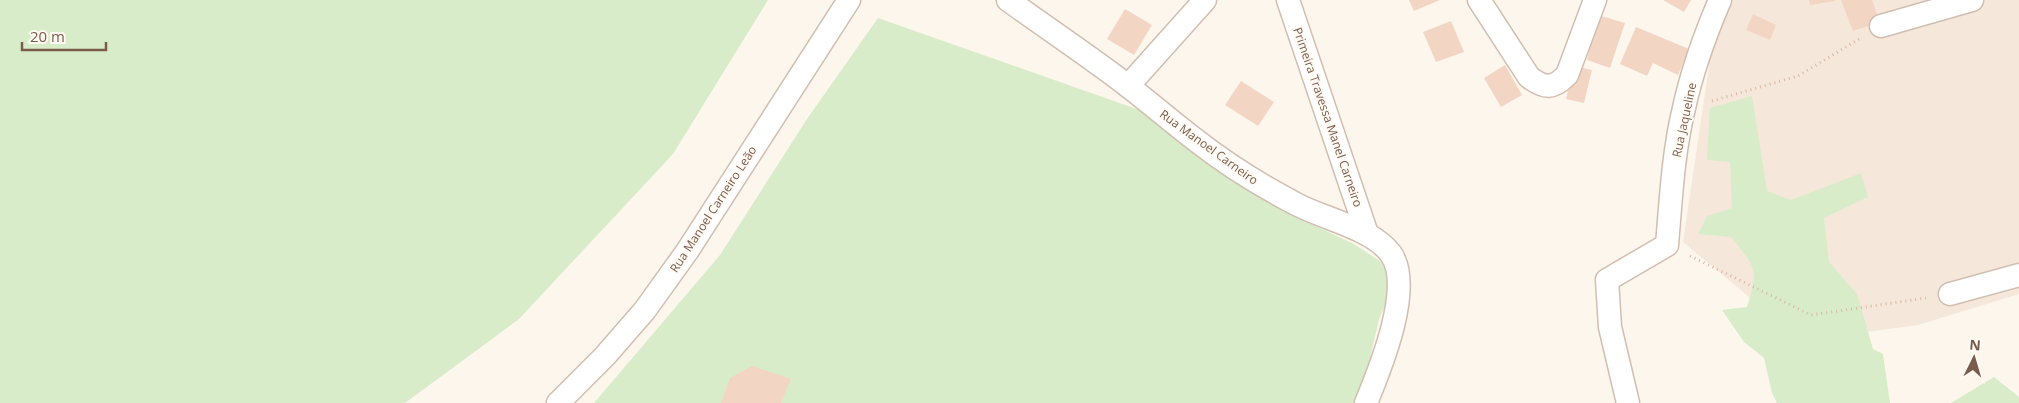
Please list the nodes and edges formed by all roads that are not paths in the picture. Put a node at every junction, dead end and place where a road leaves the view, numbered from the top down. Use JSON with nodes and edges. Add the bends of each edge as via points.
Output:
{"nodes":[{"id":1,"x":849,"y":0,"type":"edge"},
{"id":2,"x":1008,"y":0,"type":"edge"},
{"id":3,"x":1205,"y":0,"type":"edge"},
{"id":4,"x":1288,"y":0,"type":"edge"},
{"id":5,"x":1479,"y":0,"type":"edge"},
{"id":6,"x":1595,"y":0,"type":"edge"},
{"id":7,"x":1720,"y":0,"type":"edge"},
{"id":8,"x":1972,"y":0,"type":"edge"},
{"id":9,"x":1881,"y":26,"type":"road end"},
{"id":10,"x":1128,"y":86,"type":"junction"},
{"id":11,"x":1367,"y":234,"type":"junction"},
{"id":12,"x":2019,"y":276,"type":"edge"},
{"id":13,"x":1950,"y":294,"type":"road end"},
{"id":14,"x":558,"y":403,"type":"edge"},
{"id":15,"x":1366,"y":403,"type":"edge"},
{"id":16,"x":1628,"y":403,"type":"edge"}],
"edges":[{"from":1,"to":14,"type":"street","name":"Rua Manoel Carneiro Leão","via":[[645,310]]},
{"from":2,"to":10,"type":"street","name":"Rua Manoel Carneiro"},
{"from":3,"to":10,"type":"street"},
{"from":4,"to":11,"type":"street","name":"Primeira Travessa Manel Carneiro"},
{"from":5,"to":6,"type":"street","via":[[1529,77],[1538,84],[1549,86],[1558,84],[1567,75]]},
{"from":7,"to":16,"type":"street","name":"Rua Jaqueline","via":[[1706,33],[1684,109],[1666,245],[1607,280],[1610,326]]},
{"from":8,"to":9,"type":"street"},
{"from":10,"to":11,"type":"street","name":"Rua Manoel Carneiro","via":[[1248,177],[1300,206]]},
{"from":11,"to":15,"type":"street","name":"Rua Manoel Carneiro","via":[[1390,254],[1399,274],[1393,325]]},
{"from":12,"to":13,"type":"street"}]}
